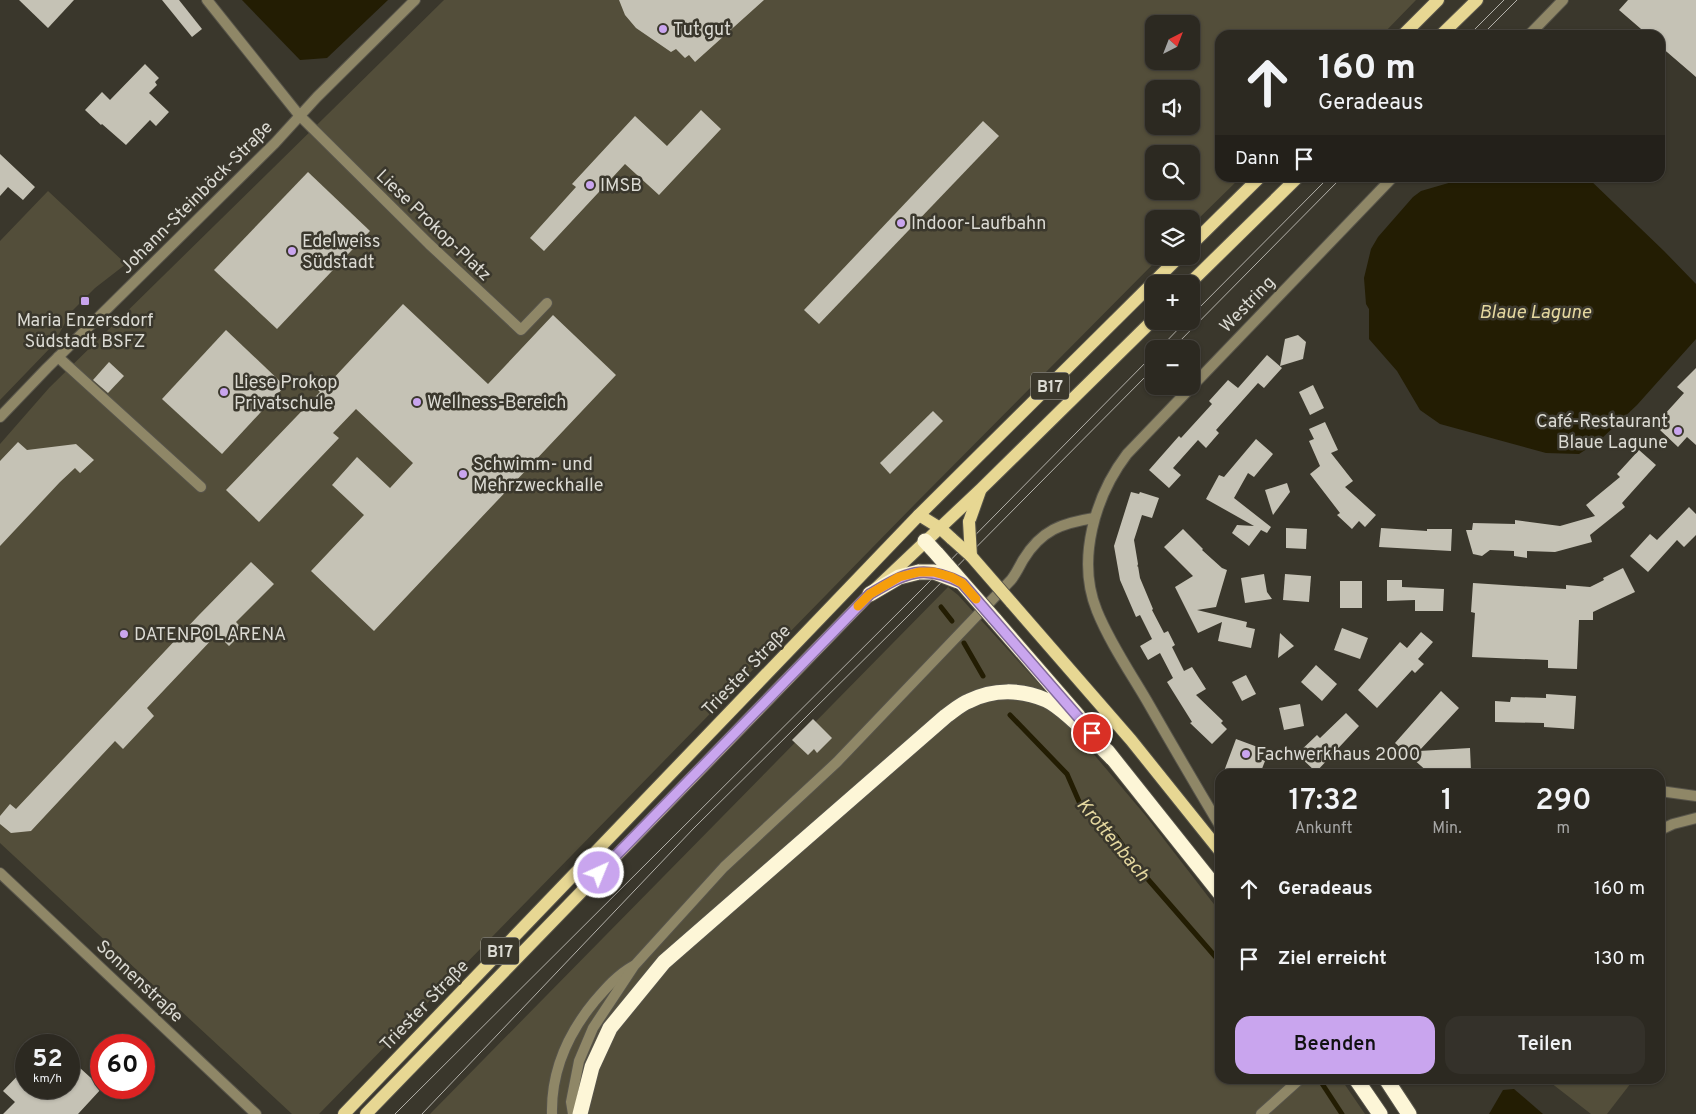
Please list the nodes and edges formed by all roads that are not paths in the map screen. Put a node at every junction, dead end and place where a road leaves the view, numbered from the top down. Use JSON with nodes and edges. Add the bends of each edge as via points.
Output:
{"nodes":[{"id":1,"x":207,"y":0,"type":"edge"},
{"id":2,"x":415,"y":0,"type":"edge"},
{"id":3,"x":1438,"y":0,"type":"edge"},
{"id":4,"x":1477,"y":0,"type":"edge"},
{"id":5,"x":1563,"y":0,"type":"edge"},
{"id":6,"x":1408,"y":30,"type":"edge"},
{"id":7,"x":1447,"y":30,"type":"edge"},
{"id":8,"x":1534,"y":30,"type":"edge"},
{"id":9,"x":299,"y":115,"type":"junction"},
{"id":10,"x":1255,"y":182,"type":"edge"},
{"id":11,"x":1293,"y":182,"type":"edge"},
{"id":12,"x":1388,"y":182,"type":"edge"},
{"id":13,"x":1200,"y":236,"type":"edge"},
{"id":14,"x":1171,"y":265,"type":"edge"},
{"id":15,"x":1198,"y":275,"type":"edge"},
{"id":16,"x":547,"y":303,"type":"dead end"},
{"id":17,"x":1145,"y":328,"type":"edge"},
{"id":18,"x":58,"y":357,"type":"junction"},
{"id":19,"x":0,"y":417,"type":"edge"},
{"id":20,"x":201,"y":487,"type":"dead end"},
{"id":21,"x":981,"y":489,"type":"junction"},
{"id":22,"x":919,"y":515,"type":"junction"},
{"id":23,"x":1094,"y":518,"type":"junction"},
{"id":24,"x":940,"y":528,"type":"junction"},
{"id":25,"x":925,"y":541,"type":"junction"},
{"id":26,"x":971,"y":556,"type":"junction"},
{"id":27,"x":962,"y":583,"type":"junction"},
{"id":28,"x":870,"y":594,"type":"junction"},
{"id":29,"x":1112,"y":758,"type":"junction"},
{"id":30,"x":1665,"y":792,"type":"edge"},
{"id":31,"x":1696,"y":796,"type":"edge"},
{"id":32,"x":1215,"y":817,"type":"edge"},
{"id":33,"x":1696,"y":818,"type":"edge"},
{"id":34,"x":1665,"y":828,"type":"edge"},
{"id":35,"x":1215,"y":845,"type":"edge"},
{"id":36,"x":0,"y":873,"type":"edge"},
{"id":37,"x":1215,"y":887,"type":"edge"},
{"id":38,"x":634,"y":966,"type":"junction"},
{"id":39,"x":1294,"y":1084,"type":"edge"},
{"id":40,"x":1359,"y":1084,"type":"edge"},
{"id":41,"x":1389,"y":1084,"type":"edge"},
{"id":42,"x":256,"y":1114,"type":"edge"},
{"id":43,"x":344,"y":1114,"type":"edge"},
{"id":44,"x":366,"y":1114,"type":"edge"},
{"id":45,"x":552,"y":1114,"type":"edge"},
{"id":46,"x":572,"y":1114,"type":"edge"},
{"id":47,"x":580,"y":1114,"type":"edge"},
{"id":48,"x":1261,"y":1114,"type":"edge"},
{"id":49,"x":1380,"y":1114,"type":"edge"},
{"id":50,"x":1409,"y":1114,"type":"edge"}],
"edges":[{"from":1,"to":9,"type":"street"},
{"from":2,"to":9,"type":"street","name":"Johann-Steinböck-Straße"},
{"from":3,"to":6,"type":"main road"},
{"from":4,"to":7,"type":"main road"},
{"from":5,"to":8,"type":"street"},
{"from":9,"to":16,"type":"street","name":"Liese Prokop-Platz","via":[[521,330]]},
{"from":9,"to":18,"type":"street","name":"Johann-Steinböck-Straße","via":[[275,143]]},
{"from":10,"to":13,"type":"main road"},
{"from":11,"to":15,"type":"main road"},
{"from":12,"to":23,"type":"street","name":"Westring","via":[[1127,454],[1106,486]]},
{"from":14,"to":22,"type":"main road","name":"Triester Straße","number":"B17"},
{"from":17,"to":21,"type":"main road","name":"Triester Straße","number":"B17"},
{"from":18,"to":19,"type":"street","name":"Johann-Steinböck-Straße"},
{"from":18,"to":20,"type":"street"},
{"from":21,"to":24,"type":"main road","name":"Triester Straße","number":"B17"},
{"from":21,"to":26,"type":"main road","bridge":true,"via":[[969,522]]},
{"from":22,"to":24,"type":"main road"},
{"from":22,"to":25,"type":"main road"},
{"from":22,"to":43,"type":"main road","name":"Triester Straße","number":"B17"},
{"from":23,"to":32,"type":"street","name":"Westring","via":[[1089,566],[1097,611]]},
{"from":23,"to":38,"type":"street","via":[[1059,526],[1042,537],[1011,580],[837,762],[724,867]]},
{"from":24,"to":25,"type":"main road","name":"Triester Straße","number":"B17"},
{"from":24,"to":26,"type":"main road","bridge":true},
{"from":25,"to":27,"type":"highway","bridge":true},
{"from":25,"to":28,"type":"main road","name":"Triester Straße","number":"B17"},
{"from":26,"to":35,"type":"main road","bridge":true,"via":[[1131,740]]},
{"from":27,"to":28,"type":"highway","bridge":true,"via":[[934,572],[919,572],[899,577]]},
{"from":27,"to":29,"type":"highway","bridge":true},
{"from":28,"to":44,"type":"main road","name":"Triester Straße","number":"B17"},
{"from":29,"to":37,"type":"highway"},
{"from":29,"to":47,"type":"highway","via":[[1048,700],[1018,691],[990,693],[968,701],[946,716],[664,962],[610,1028],[592,1067]]},
{"from":30,"to":31,"type":"street"},
{"from":33,"to":34,"type":"street"},
{"from":36,"to":42,"type":"street","name":"Sonnenstraße"},
{"from":38,"to":45,"type":"street","via":[[620,974],[603,992],[572,1033],[558,1065]]},
{"from":38,"to":46,"type":"street","via":[[593,1028],[579,1061],[571,1102]]},
{"from":39,"to":48,"type":"street"},
{"from":40,"to":49,"type":"highway"},
{"from":41,"to":50,"type":"highway"}]}
